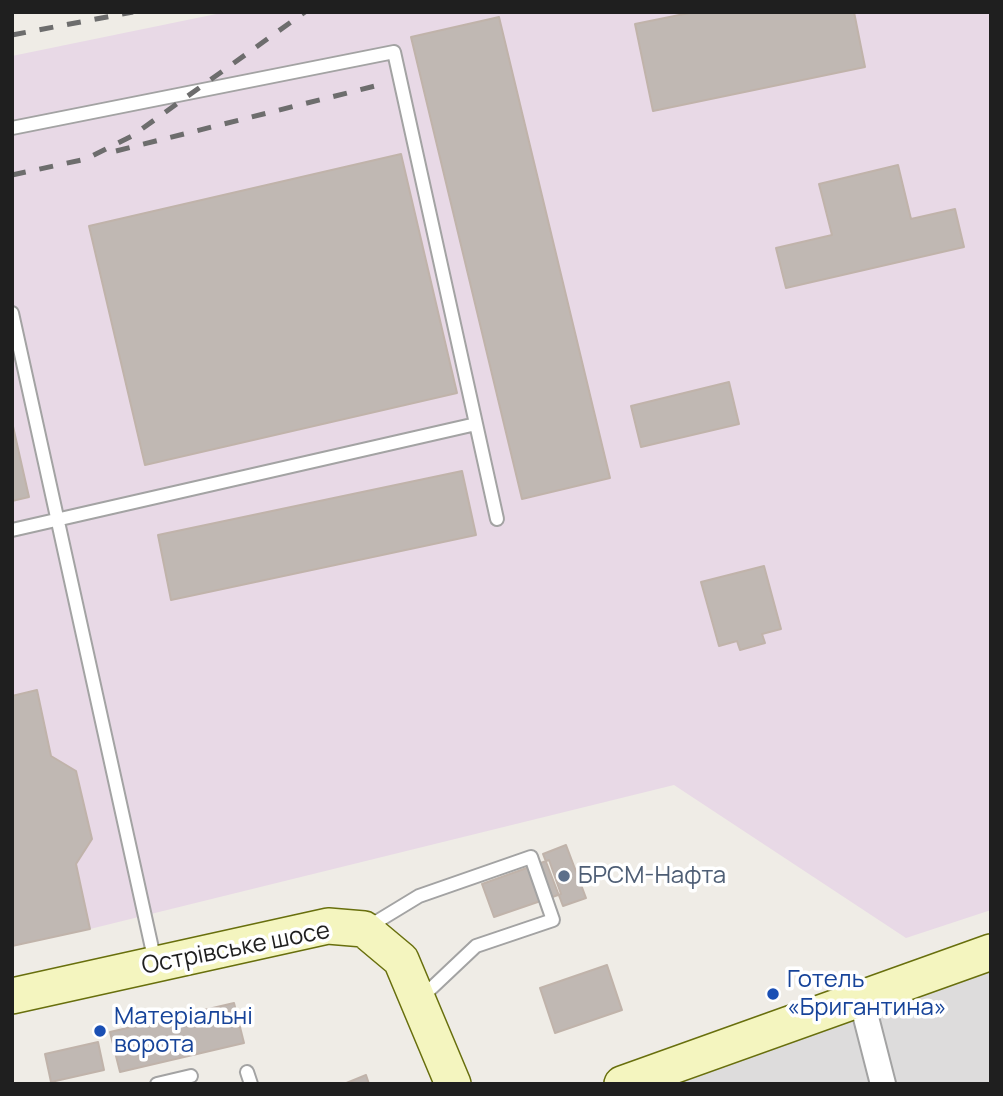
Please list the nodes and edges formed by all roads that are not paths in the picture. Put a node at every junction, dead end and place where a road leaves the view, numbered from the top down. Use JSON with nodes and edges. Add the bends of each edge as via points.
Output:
{"nodes":[{"id":1,"x":12,"y":128,"type":"edge"},
{"id":2,"x":12,"y":313,"type":"edge"},
{"id":3,"x":476,"y":424,"type":"junction"},
{"id":4,"x":58,"y":519,"type":"junction"},
{"id":5,"x":498,"y":519,"type":"dead end"},
{"id":6,"x":12,"y":530,"type":"edge"},
{"id":7,"x":364,"y":929,"type":"junction"},
{"id":8,"x":991,"y":952,"type":"edge"},
{"id":9,"x":155,"y":965,"type":"junction"},
{"id":10,"x":12,"y":996,"type":"edge"},
{"id":11,"x":861,"y":998,"type":"junction"},
{"id":12,"x":418,"y":1001,"type":"junction"},
{"id":13,"x":191,"y":1076,"type":"dead end"},
{"id":14,"x":157,"y":1084,"type":"edge"},
{"id":15,"x":453,"y":1084,"type":"edge"},
{"id":16,"x":622,"y":1084,"type":"edge"},
{"id":17,"x":883,"y":1084,"type":"edge"}],
"edges":[{"from":1,"to":3,"type":"lane","via":[[394,52]]},
{"from":2,"to":4,"type":"lane"},
{"from":3,"to":4,"type":"lane"},
{"from":3,"to":5,"type":"lane"},
{"from":4,"to":6,"type":"lane"},
{"from":4,"to":9,"type":"lane"},
{"from":7,"to":9,"type":"street","name":"Острівське шосе","via":[[328,926]]},
{"from":7,"to":12,"type":"street","name":"Острівське шосе","via":[[401,960]]},
{"from":7,"to":12,"type":"lane","via":[[419,896],[531,857],[553,920],[476,946]]},
{"from":8,"to":11,"type":"street"},
{"from":9,"to":10,"type":"street","name":"Острівське шосе"},
{"from":11,"to":16,"type":"street"},
{"from":11,"to":17,"type":"street"},
{"from":12,"to":15,"type":"street","name":"Острівське шосе"},
{"from":13,"to":14,"type":"lane"}]}
